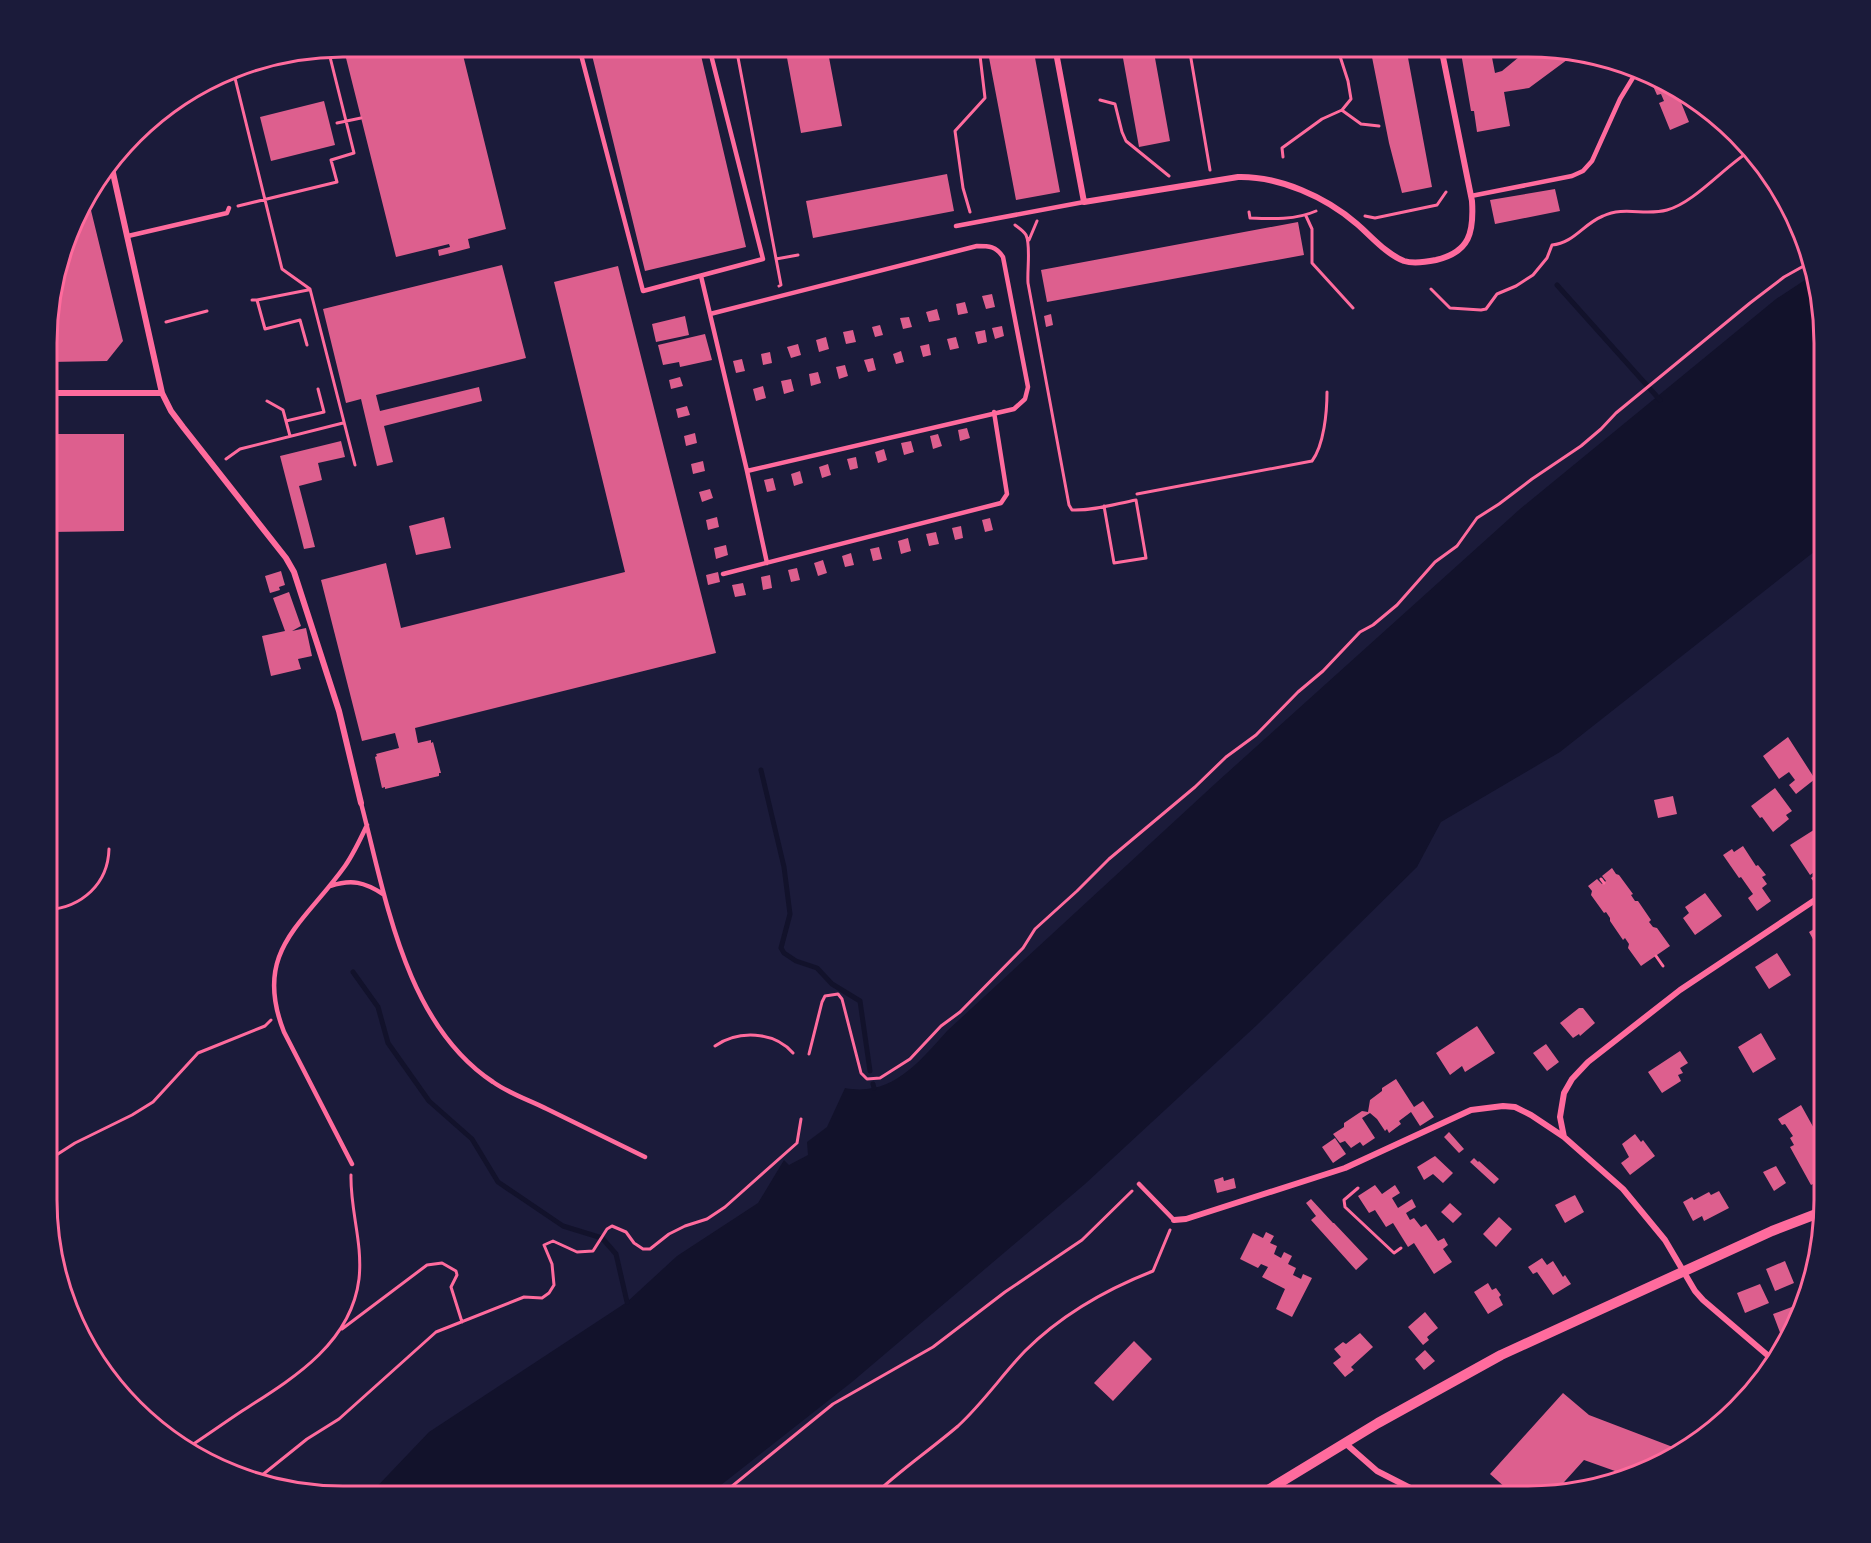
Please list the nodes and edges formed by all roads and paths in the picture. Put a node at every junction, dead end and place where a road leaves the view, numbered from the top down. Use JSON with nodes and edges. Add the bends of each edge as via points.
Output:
{"nodes":[{"id":1,"x":582,"y":57,"type":"edge"},
{"id":2,"x":711,"y":57,"type":"edge"},
{"id":3,"x":980,"y":57,"type":"edge"},
{"id":4,"x":1057,"y":57,"type":"edge"},
{"id":5,"x":1192,"y":57,"type":"edge"},
{"id":6,"x":1340,"y":57,"type":"edge"},
{"id":7,"x":1443,"y":57,"type":"edge"},
{"id":8,"x":330,"y":58,"type":"edge"},
{"id":9,"x":1633,"y":77,"type":"edge"},
{"id":10,"x":236,"y":78,"type":"edge"},
{"id":11,"x":1100,"y":100,"type":"dead end"},
{"id":12,"x":1342,"y":110,"type":"junction"},
{"id":13,"x":361,"y":118,"type":"dead end"},
{"id":14,"x":337,"y":123,"type":"dead end"},
{"id":15,"x":1379,"y":126,"type":"dead end"},
{"id":16,"x":1744,"y":155,"type":"edge"},
{"id":17,"x":1283,"y":157,"type":"dead end"},
{"id":18,"x":1210,"y":170,"type":"dead end"},
{"id":19,"x":113,"y":173,"type":"edge"},
{"id":20,"x":1171,"y":178,"type":"dead end"},
{"id":21,"x":1446,"y":192,"type":"dead end"},
{"id":22,"x":1471,"y":196,"type":"junction"},
{"id":23,"x":265,"y":200,"type":"junction"},
{"id":24,"x":1084,"y":202,"type":"junction"},
{"id":25,"x":1325,"y":202,"type":"junction"},
{"id":26,"x":236,"y":206,"type":"dead end"},
{"id":27,"x":229,"y":208,"type":"dead end"},
{"id":28,"x":1249,"y":212,"type":"dead end"},
{"id":29,"x":1306,"y":216,"type":"junction"},
{"id":30,"x":1363,"y":216,"type":"dead end"},
{"id":31,"x":1000,"y":218,"type":"junction"},
{"id":32,"x":973,"y":223,"type":"junction"},
{"id":33,"x":956,"y":226,"type":"dead end"},
{"id":34,"x":128,"y":236,"type":"junction"},
{"id":35,"x":798,"y":255,"type":"dead end"},
{"id":36,"x":776,"y":259,"type":"dead end"},
{"id":37,"x":1803,"y":266,"type":"edge"},
{"id":38,"x":701,"y":276,"type":"junction"},
{"id":39,"x":310,"y":289,"type":"junction"},
{"id":40,"x":1431,"y":289,"type":"dead end"},
{"id":41,"x":252,"y":300,"type":"dead end"},
{"id":42,"x":257,"y":300,"type":"junction"},
{"id":43,"x":1353,"y":308,"type":"dead end"},
{"id":44,"x":207,"y":311,"type":"dead end"},
{"id":45,"x":710,"y":314,"type":"junction"},
{"id":46,"x":166,"y":322,"type":"dead end"},
{"id":47,"x":307,"y":345,"type":"dead end"},
{"id":48,"x":318,"y":389,"type":"dead end"},
{"id":49,"x":1327,"y":392,"type":"dead end"},
{"id":50,"x":57,"y":393,"type":"edge"},
{"id":51,"x":162,"y":393,"type":"junction"},
{"id":52,"x":267,"y":401,"type":"dead end"},
{"id":53,"x":994,"y":412,"type":"junction"},
{"id":54,"x":286,"y":421,"type":"junction"},
{"id":55,"x":344,"y":423,"type":"junction"},
{"id":56,"x":290,"y":436,"type":"junction"},
{"id":57,"x":226,"y":459,"type":"dead end"},
{"id":58,"x":355,"y":465,"type":"dead end"},
{"id":59,"x":747,"y":471,"type":"junction"},
{"id":60,"x":1137,"y":494,"type":"dead end"},
{"id":61,"x":1104,"y":506,"type":"junction"},
{"id":62,"x":767,"y":563,"type":"junction"},
{"id":63,"x":723,"y":574,"type":"dead end"},
{"id":64,"x":361,"y":803,"type":"joint"},
{"id":65,"x":367,"y":825,"type":"junction"},
{"id":66,"x":109,"y":849,"type":"dead end"},
{"id":67,"x":1601,"y":879,"type":"dead end"},
{"id":68,"x":1604,"y":883,"type":"dead end"},
{"id":69,"x":328,"y":887,"type":"junction"},
{"id":70,"x":384,"y":894,"type":"junction"},
{"id":71,"x":1814,"y":901,"type":"edge"},
{"id":72,"x":57,"y":909,"type":"edge"},
{"id":73,"x":1656,"y":956,"type":"dead end"},
{"id":74,"x":1663,"y":966,"type":"dead end"},
{"id":75,"x":277,"y":1013,"type":"junction"},
{"id":76,"x":715,"y":1046,"type":"dead end"},
{"id":77,"x":793,"y":1053,"type":"dead end"},
{"id":78,"x":809,"y":1054,"type":"dead end"},
{"id":79,"x":801,"y":1119,"type":"dead end"},
{"id":80,"x":1563,"y":1137,"type":"junction"},
{"id":81,"x":57,"y":1155,"type":"edge"},
{"id":82,"x":645,"y":1157,"type":"dead end"},
{"id":83,"x":352,"y":1164,"type":"joint"},
{"id":84,"x":1139,"y":1184,"type":"joint"},
{"id":85,"x":1358,"y":1188,"type":"dead end"},
{"id":86,"x":1813,"y":1215,"type":"edge"},
{"id":87,"x":1174,"y":1220,"type":"junction"},
{"id":88,"x":1401,"y":1248,"type":"dead end"},
{"id":89,"x":1684,"y":1272,"type":"junction"},
{"id":90,"x":462,"y":1322,"type":"junction"},
{"id":91,"x":340,"y":1330,"type":"junction"},
{"id":92,"x":1768,"y":1356,"type":"edge"},
{"id":93,"x":1345,"y":1443,"type":"junction"},
{"id":94,"x":194,"y":1444,"type":"edge"},
{"id":95,"x":263,"y":1474,"type":"edge"},
{"id":96,"x":732,"y":1486,"type":"edge"},
{"id":97,"x":885,"y":1486,"type":"edge"},
{"id":98,"x":1274,"y":1486,"type":"edge"},
{"id":99,"x":1406,"y":1486,"type":"edge"}],
"edges":[{"from":1,"to":38,"type":"lane","via":[[643,291]]},
{"from":2,"to":38,"type":"lane","via":[[763,259]]},
{"from":3,"to":32,"type":"path","via":[[985,98],[955,131],[963,188]]},
{"from":4,"to":24,"type":"street"},
{"from":5,"to":18,"type":"path"},
{"from":6,"to":12,"type":"path","via":[[1351,99]]},
{"from":7,"to":22,"type":"street"},
{"from":8,"to":23,"type":"path","via":[[354,153],[331,160],[337,182]]},
{"from":9,"to":22,"type":"lane","via":[[1592,161],[1582,171]]},
{"from":10,"to":23,"type":"path"},
{"from":11,"to":20,"type":"path","via":[[1115,104],[1126,141]]},
{"from":12,"to":15,"type":"path","via":[[1361,124]]},
{"from":12,"to":17,"type":"path","via":[[1322,119],[1282,148]]},
{"from":13,"to":14,"type":"path"},
{"from":16,"to":40,"type":"path","via":[[1675,208],[1656,212],[1628,210],[1594,220],[1567,242],[1552,245],[1533,275],[1497,294],[1486,309],[1450,308]]},
{"from":19,"to":34,"type":"street"},
{"from":21,"to":30,"type":"path","via":[[1437,205],[1375,218]]},
{"from":22,"to":25,"type":"street","via":[[1471,232],[1461,249],[1450,257],[1415,263],[1396,257],[1352,219]]},
{"from":23,"to":26,"type":"path"},
{"from":23,"to":39,"type":"path","via":[[282,270]]},
{"from":24,"to":25,"type":"street","via":[[1238,177],[1291,187]]},
{"from":24,"to":31,"type":"lane"},
{"from":25,"to":29,"type":"path","via":[[1321,209]]},
{"from":27,"to":34,"type":"lane","via":[[227,213]]},
{"from":28,"to":29,"type":"path","via":[[1250,218]]},
{"from":29,"to":43,"type":"path","via":[[1312,228],[1312,263]]},
{"from":31,"to":32,"type":"lane"},
{"from":31,"to":61,"type":"path","via":[[1015,224],[1028,242],[1028,283],[1069,504],[1072,510]]},
{"from":32,"to":33,"type":"lane"},
{"from":34,"to":51,"type":"street"},
{"from":35,"to":36,"type":"path"},
{"from":37,"to":78,"type":"path","via":[[1784,277],[1649,384],[1581,446],[1477,518],[1457,546],[1435,562],[1397,605],[1360,632],[1256,735],[1108,859],[1035,928],[1023,948],[910,1059],[880,1078],[867,1079],[861,1073],[838,994],[825,996],[822,1002]]},
{"from":38,"to":45,"type":"lane"},
{"from":39,"to":42,"type":"path"},
{"from":39,"to":55,"type":"path"},
{"from":41,"to":42,"type":"path"},
{"from":42,"to":47,"type":"path","via":[[266,329],[300,320]]},
{"from":44,"to":46,"type":"path"},
{"from":45,"to":53,"type":"lane","via":[[977,246],[991,246],[1003,257],[1028,387],[1019,406]]},
{"from":45,"to":59,"type":"lane"},
{"from":48,"to":54,"type":"path","via":[[324,412]]},
{"from":49,"to":60,"type":"path","via":[[1327,412],[1317,455],[1312,461]]},
{"from":50,"to":51,"type":"street"},
{"from":51,"to":64,"type":"street","via":[[171,411],[294,572],[339,711]]},
{"from":52,"to":54,"type":"path","via":[[283,410]]},
{"from":53,"to":59,"type":"lane"},
{"from":53,"to":62,"type":"lane","via":[[1007,494],[1001,503]]},
{"from":54,"to":56,"type":"path"},
{"from":55,"to":56,"type":"path"},
{"from":55,"to":58,"type":"path"},
{"from":56,"to":57,"type":"path","via":[[240,448]]},
{"from":59,"to":62,"type":"lane"},
{"from":61,"to":61,"type":"path","via":[[1136,500],[1146,558],[1114,563]]},
{"from":62,"to":63,"type":"lane"},
{"from":64,"to":65,"type":"lane"},
{"from":65,"to":69,"type":"lane","via":[[357,848]]},
{"from":65,"to":70,"type":"lane"},
{"from":66,"to":72,"type":"path","via":[[107,867],[93,891]]},
{"from":67,"to":68,"type":"path"},
{"from":69,"to":70,"type":"lane","via":[[345,881],[359,882]]},
{"from":69,"to":75,"type":"lane","via":[[287,939],[277,963],[273,987]]},
{"from":70,"to":82,"type":"lane","via":[[403,955],[427,1008],[466,1058],[492,1082]]},
{"from":71,"to":80,"type":"street","via":[[1680,990],[1588,1062],[1564,1093],[1560,1117]]},
{"from":73,"to":74,"type":"path"},
{"from":75,"to":81,"type":"path","via":[[265,1026],[198,1053],[153,1102]]},
{"from":75,"to":83,"type":"lane"},
{"from":76,"to":77,"type":"path","via":[[755,1035],[782,1042]]},
{"from":79,"to":90,"type":"path","via":[[797,1143],[707,1219],[677,1230],[650,1249],[643,1249],[626,1232],[612,1226],[593,1251],[577,1252],[553,1241],[544,1245],[552,1263],[554,1285],[549,1293],[542,1298],[524,1297]]},
{"from":80,"to":87,"type":"street","via":[[1515,1107],[1471,1110],[1345,1168]]},
{"from":80,"to":89,"type":"street","via":[[1623,1190],[1665,1240]]},
{"from":83,"to":91,"type":"path","via":[[360,1271],[352,1307]]},
{"from":84,"to":87,"type":"lane"},
{"from":84,"to":96,"type":"path","via":[[1082,1240],[933,1347],[833,1404]]},
{"from":85,"to":88,"type":"path","via":[[1344,1200],[1345,1207],[1394,1252]]},
{"from":86,"to":89,"type":"street"},
{"from":87,"to":97,"type":"path","via":[[1153,1271],[1107,1293],[1043,1333],[958,1426]]},
{"from":89,"to":92,"type":"street","via":[[1703,1300]]},
{"from":89,"to":93,"type":"street","via":[[1501,1355]]},
{"from":90,"to":91,"type":"path","via":[[451,1287],[456,1271],[442,1263],[427,1265]]},
{"from":90,"to":95,"type":"path","via":[[422,1342],[339,1419]]},
{"from":91,"to":94,"type":"path","via":[[314,1361],[295,1376]]},
{"from":93,"to":98,"type":"street"},
{"from":93,"to":99,"type":"street","via":[[1377,1471]]}]}
